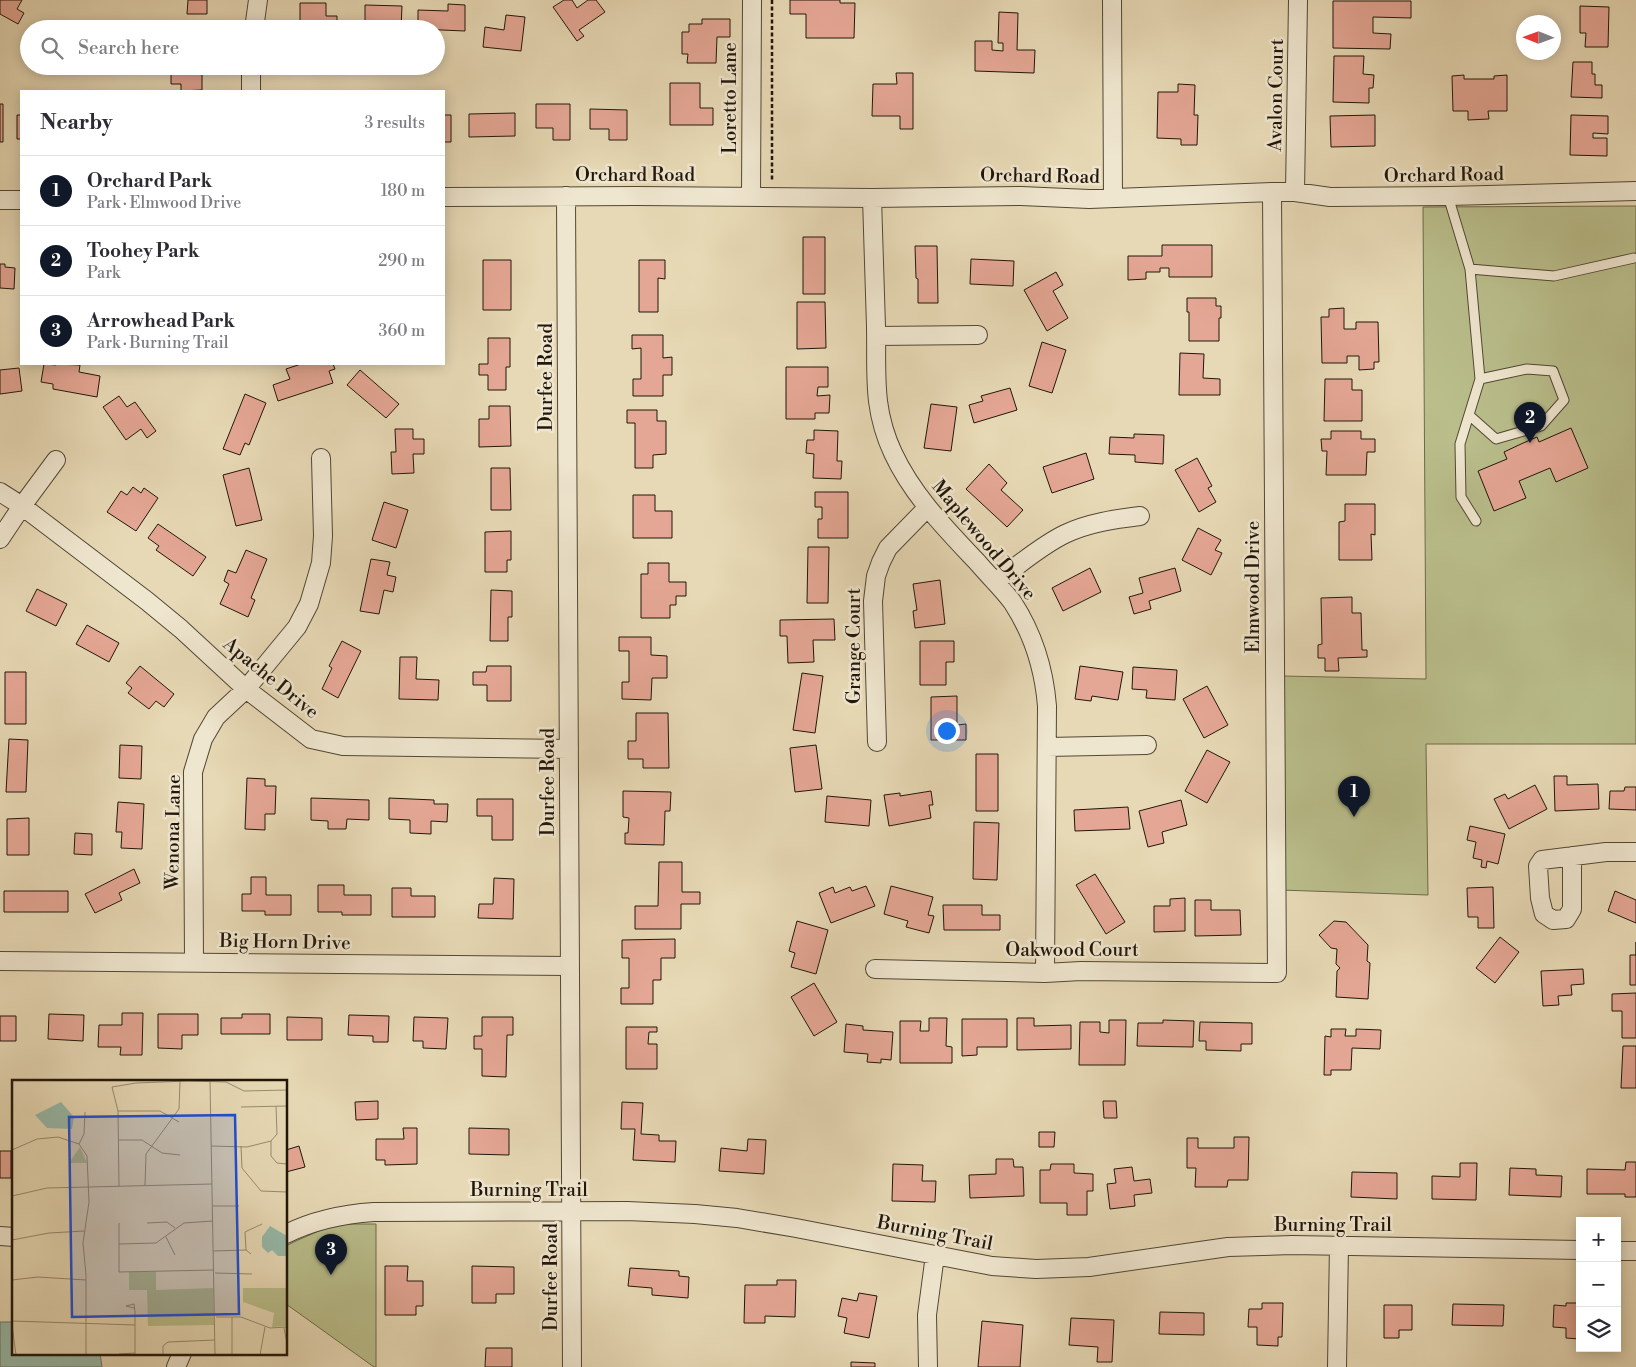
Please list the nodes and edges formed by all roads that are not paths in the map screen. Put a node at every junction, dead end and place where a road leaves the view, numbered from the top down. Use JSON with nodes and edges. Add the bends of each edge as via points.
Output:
{"nodes":[{"id":1,"x":258,"y":0,"type":"edge"},
{"id":2,"x":752,"y":0,"type":"edge"},
{"id":3,"x":1112,"y":0,"type":"edge"},
{"id":4,"x":1298,"y":0,"type":"edge"},
{"id":5,"x":255,"y":20,"type":"edge"},
{"id":6,"x":251,"y":75,"type":"edge"},
{"id":7,"x":251,"y":90,"type":"edge"},
{"id":8,"x":1636,"y":191,"type":"edge"},
{"id":9,"x":1272,"y":192,"type":"junction"},
{"id":10,"x":1295,"y":192,"type":"junction"},
{"id":11,"x":566,"y":196,"type":"junction"},
{"id":12,"x":1448,"y":196,"type":"junction"},
{"id":13,"x":445,"y":197,"type":"edge"},
{"id":14,"x":751,"y":197,"type":"junction"},
{"id":15,"x":872,"y":198,"type":"junction"},
{"id":16,"x":1113,"y":198,"type":"junction"},
{"id":17,"x":0,"y":200,"type":"edge"},
{"id":18,"x":20,"y":200,"type":"edge"},
{"id":19,"x":1634,"y":258,"type":"dead end"},
{"id":20,"x":1470,"y":269,"type":"junction"},
{"id":21,"x":978,"y":335,"type":"dead end"},
{"id":22,"x":876,"y":336,"type":"junction"},
{"id":23,"x":1480,"y":379,"type":"junction"},
{"id":24,"x":1469,"y":415,"type":"junction"},
{"id":25,"x":321,"y":458,"type":"dead end"},
{"id":26,"x":56,"y":460,"type":"dead end"},
{"id":27,"x":0,"y":492,"type":"edge"},
{"id":28,"x":22,"y":506,"type":"junction"},
{"id":29,"x":927,"y":508,"type":"junction"},
{"id":30,"x":1140,"y":516,"type":"dead end"},
{"id":31,"x":1476,"y":521,"type":"dead end"},
{"id":32,"x":0,"y":539,"type":"edge"},
{"id":33,"x":995,"y":582,"type":"junction"},
{"id":34,"x":246,"y":689,"type":"junction"},
{"id":35,"x":877,"y":742,"type":"dead end"},
{"id":36,"x":1147,"y":745,"type":"dead end"},
{"id":37,"x":1047,"y":746,"type":"junction"},
{"id":38,"x":569,"y":748,"type":"junction"},
{"id":39,"x":1636,"y":852,"type":"edge"},
{"id":40,"x":1572,"y":856,"type":"junction"},
{"id":41,"x":0,"y":961,"type":"edge"},
{"id":42,"x":194,"y":962,"type":"junction"},
{"id":43,"x":570,"y":966,"type":"junction"},
{"id":44,"x":875,"y":969,"type":"dead end"},
{"id":45,"x":1268,"y":972,"type":"joint"},
{"id":46,"x":1045,"y":973,"type":"junction"},
{"id":47,"x":572,"y":1211,"type":"junction"},
{"id":48,"x":288,"y":1233,"type":"edge"},
{"id":49,"x":1339,"y":1245,"type":"junction"},
{"id":50,"x":1576,"y":1250,"type":"edge"},
{"id":51,"x":1621,"y":1251,"type":"edge"},
{"id":52,"x":1636,"y":1251,"type":"edge"},
{"id":53,"x":935,"y":1255,"type":"junction"},
{"id":54,"x":182,"y":1354,"type":"edge"},
{"id":55,"x":176,"y":1367,"type":"edge"},
{"id":56,"x":572,"y":1367,"type":"edge"},
{"id":57,"x":928,"y":1367,"type":"edge"},
{"id":58,"x":1337,"y":1367,"type":"edge"}],
"edges":[{"from":1,"to":5,"type":"street"},
{"from":2,"to":14,"type":"street","name":"Loretto Lane"},
{"from":3,"to":16,"type":"street"},
{"from":4,"to":10,"type":"street","name":"Avalon Court"},
{"from":6,"to":7,"type":"street"},
{"from":8,"to":12,"type":"street","name":"Orchard Road"},
{"from":9,"to":10,"type":"street","name":"Orchard Road"},
{"from":9,"to":16,"type":"street","name":"Orchard Road"},
{"from":9,"to":45,"type":"street","name":"Elmwood Drive","via":[[1277,973]]},
{"from":10,"to":12,"type":"street","name":"Orchard Road","via":[[1330,197]]},
{"from":11,"to":13,"type":"street","name":"Orchard Road"},
{"from":11,"to":14,"type":"street","name":"Orchard Road"},
{"from":11,"to":38,"type":"street","name":"Durfee Road"},
{"from":12,"to":20,"type":"lane"},
{"from":14,"to":15,"type":"street","name":"Orchard Road"},
{"from":15,"to":16,"type":"street","name":"Orchard Road"},
{"from":15,"to":22,"type":"street","name":"Maplewood Drive"},
{"from":17,"to":18,"type":"street"},
{"from":19,"to":20,"type":"lane","via":[[1554,276]]},
{"from":20,"to":23,"type":"lane"},
{"from":21,"to":22,"type":"street"},
{"from":22,"to":29,"type":"street","name":"Maplewood Drive","via":[[875,379],[880,417],[893,453]]},
{"from":23,"to":24,"type":"lane"},
{"from":23,"to":24,"type":"lane","via":[[1527,369],[1553,371],[1564,400],[1541,426],[1496,439]]},
{"from":24,"to":31,"type":"lane","via":[[1460,444],[1461,497]]},
{"from":25,"to":34,"type":"street","name":"Wenona Lane","via":[[323,536],[316,585],[297,627]]},
{"from":26,"to":28,"type":"street"},
{"from":27,"to":28,"type":"street","name":"Apache Drive"},
{"from":28,"to":32,"type":"street"},
{"from":28,"to":34,"type":"street","name":"Apache Drive","via":[[147,600]]},
{"from":29,"to":33,"type":"street","name":"Maplewood Drive"},
{"from":29,"to":35,"type":"street","name":"Grange Court","via":[[888,548],[876,576],[873,601]]},
{"from":30,"to":33,"type":"street","via":[[1082,527],[1066,534]]},
{"from":33,"to":37,"type":"street","name":"Maplewood Drive","via":[[1021,617],[1036,651],[1046,690]]},
{"from":34,"to":38,"type":"street","name":"Apache Drive","via":[[312,739],[324,743],[343,746]]},
{"from":34,"to":42,"type":"street","name":"Wenona Lane","via":[[216,717],[203,739],[193,772]]},
{"from":36,"to":37,"type":"street"},
{"from":37,"to":46,"type":"street","name":"Maplewood Drive"},
{"from":38,"to":43,"type":"street","name":"Durfee Road"},
{"from":39,"to":40,"type":"street"},
{"from":40,"to":40,"type":"street","via":[[1542,860],[1538,866],[1544,914],[1553,920],[1566,919],[1572,909]]},
{"from":41,"to":42,"type":"street","name":"Big Horn Drive"},
{"from":42,"to":43,"type":"street","name":"Big Horn Drive"},
{"from":43,"to":47,"type":"street","name":"Durfee Road"},
{"from":44,"to":46,"type":"street","name":"Oakwood Court"},
{"from":45,"to":46,"type":"street","name":"Oakwood Court"},
{"from":47,"to":48,"type":"street","name":"Burning Trail","via":[[365,1212],[319,1220]]},
{"from":47,"to":53,"type":"street","name":"Burning Trail","via":[[661,1212],[737,1218]]},
{"from":47,"to":56,"type":"street","name":"Durfee Road"},
{"from":49,"to":50,"type":"street","name":"Burning Trail"},
{"from":49,"to":53,"type":"street","name":"Burning Trail","via":[[1228,1247],[1058,1269],[992,1266]]},
{"from":49,"to":58,"type":"street"},
{"from":51,"to":52,"type":"street"},
{"from":53,"to":57,"type":"street","via":[[927,1315]]},
{"from":54,"to":55,"type":"street"}]}
